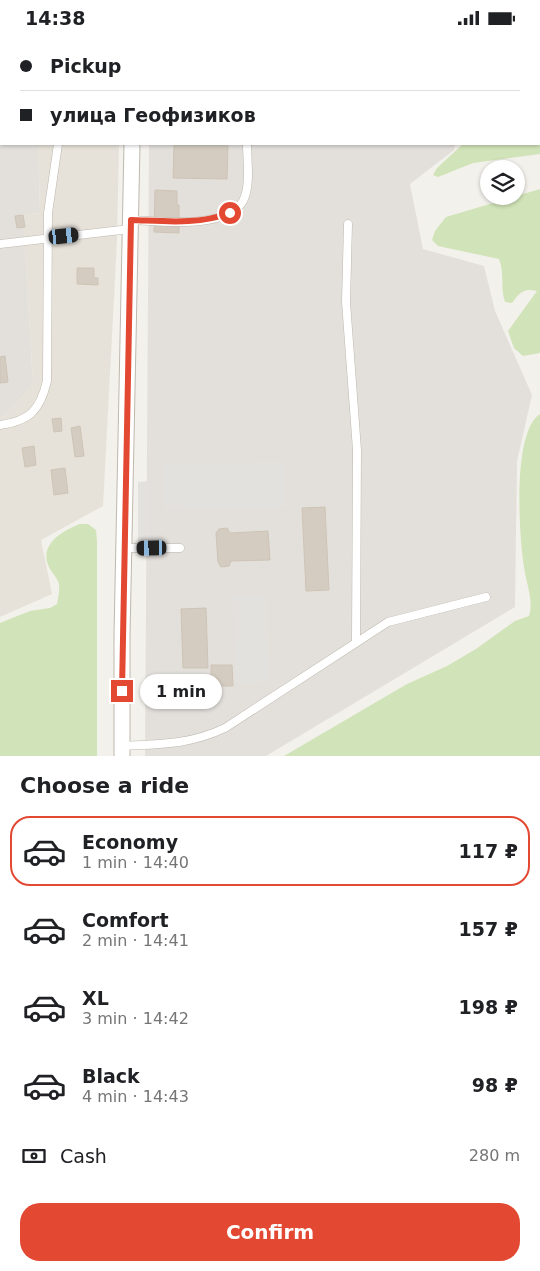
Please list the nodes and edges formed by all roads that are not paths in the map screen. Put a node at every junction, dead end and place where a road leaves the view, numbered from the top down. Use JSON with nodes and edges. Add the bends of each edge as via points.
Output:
{"nodes":[{"id":1,"x":58,"y":145,"type":"edge"},
{"id":2,"x":132,"y":145,"type":"edge"},
{"id":3,"x":247,"y":145,"type":"edge"},
{"id":4,"x":348,"y":224,"type":"dead end"},
{"id":5,"x":131,"y":225,"type":"junction"},
{"id":6,"x":47,"y":238,"type":"junction"},
{"id":7,"x":0,"y":245,"type":"edge"},
{"id":8,"x":0,"y":425,"type":"edge"},
{"id":9,"x":124,"y":548,"type":"junction"},
{"id":10,"x":180,"y":548,"type":"dead end"},
{"id":11,"x":486,"y":597,"type":"dead end"},
{"id":12,"x":356,"y":642,"type":"junction"},
{"id":13,"x":121,"y":751,"type":"edge"}],
"edges":[{"from":1,"to":6,"type":"lane"},
{"from":2,"to":5,"type":"street"},
{"from":3,"to":5,"type":"lane","via":[[244,200],[230,213],[218,218]]},
{"from":4,"to":12,"type":"lane","via":[[346,302],[356,450]]},
{"from":5,"to":6,"type":"lane"},
{"from":5,"to":9,"type":"street"},
{"from":6,"to":7,"type":"lane"},
{"from":6,"to":8,"type":"lane","via":[[47,381],[43,399],[36,410],[24,419]]},
{"from":9,"to":10,"type":"lane"},
{"from":9,"to":13,"type":"street"},
{"from":11,"to":12,"type":"lane","via":[[388,623]]},
{"from":12,"to":13,"type":"lane","via":[[225,728],[206,737]]}]}
